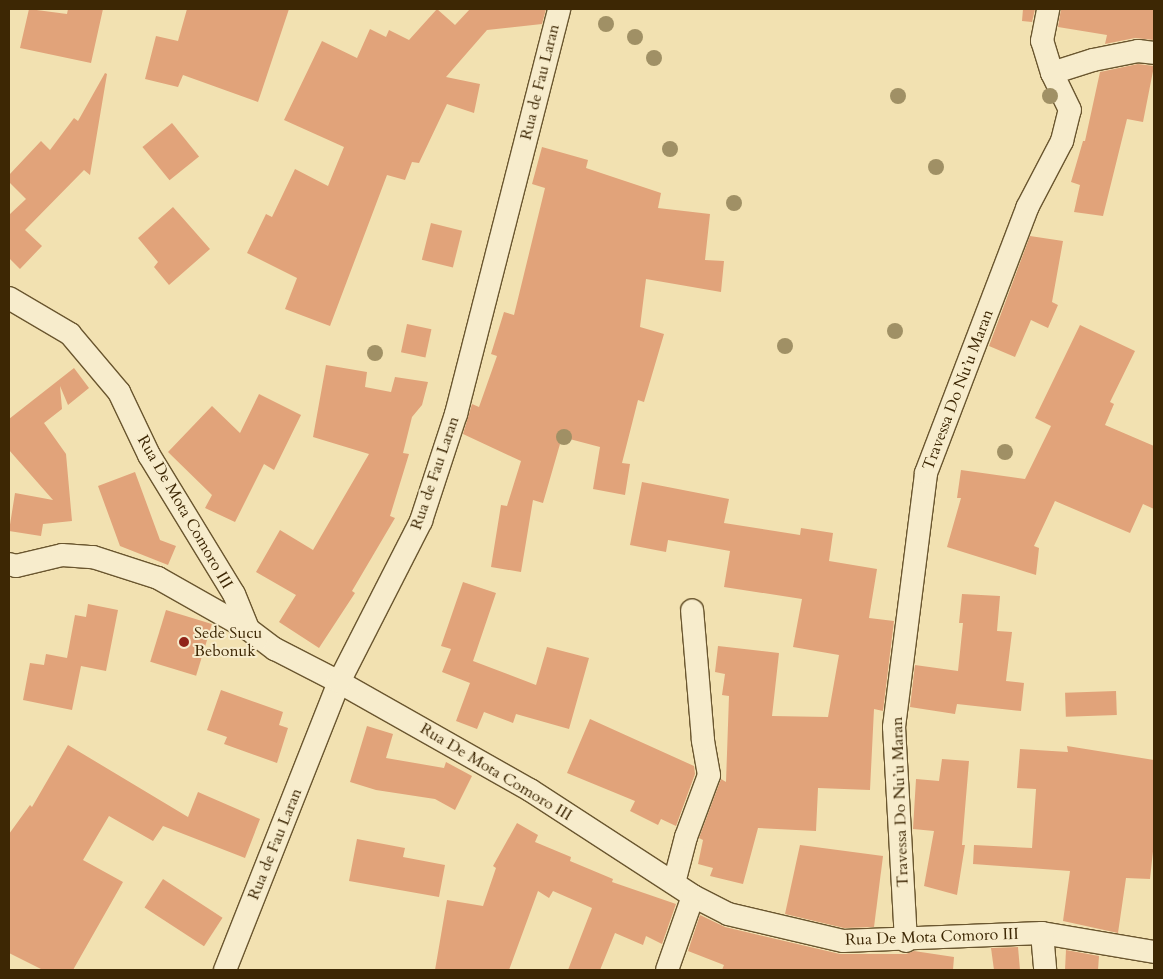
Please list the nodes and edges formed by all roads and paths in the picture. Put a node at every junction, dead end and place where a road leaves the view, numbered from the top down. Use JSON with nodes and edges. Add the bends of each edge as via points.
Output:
{"nodes":[{"id":1,"x":559,"y":9,"type":"edge"},
{"id":2,"x":1048,"y":9,"type":"edge"},
{"id":3,"x":1154,"y":54,"type":"edge"},
{"id":4,"x":1052,"y":73,"type":"junction"},
{"id":5,"x":9,"y":298,"type":"edge"},
{"id":6,"x":9,"y":564,"type":"edge"},
{"id":7,"x":692,"y":610,"type":"dead end"},
{"id":8,"x":248,"y":629,"type":"junction"},
{"id":9,"x":339,"y":682,"type":"junction"},
{"id":10,"x":674,"y":883,"type":"junction"},
{"id":11,"x":692,"y":896,"type":"junction"},
{"id":12,"x":1042,"y":933,"type":"junction"},
{"id":13,"x":906,"y":941,"type":"junction"},
{"id":14,"x":1154,"y":952,"type":"edge"},
{"id":15,"x":226,"y":970,"type":"edge"},
{"id":16,"x":667,"y":970,"type":"edge"},
{"id":17,"x":1045,"y":970,"type":"edge"}],
"edges":[{"from":1,"to":9,"type":"street","name":"Rua de Fau Laran","via":[[453,423],[421,521]]},
{"from":2,"to":4,"type":"street","name":"Travessa Do Nu’u Maran","via":[[1042,41]]},
{"from":3,"to":4,"type":"street","via":[[1138,51]]},
{"from":4,"to":13,"type":"street","name":"Travessa Do Nu’u Maran","via":[[1070,110],[1062,141],[1027,208],[926,473],[894,727]]},
{"from":5,"to":8,"type":"street","name":"Rua De Mota Comoro III","via":[[70,334],[119,392],[149,455],[234,594]]},
{"from":6,"to":8,"type":"street","via":[[16,566],[62,555],[93,557],[158,578]]},
{"from":7,"to":10,"type":"street","via":[[709,775]]},
{"from":8,"to":9,"type":"street","name":"Rua De Mota Comoro III","via":[[275,649]]},
{"from":9,"to":10,"type":"street","name":"Rua De Mota Comoro III","via":[[530,790]]},
{"from":9,"to":15,"type":"street","name":"Rua de Fau Laran"},
{"from":10,"to":11,"type":"street","name":"Rua De Mota Comoro III"},
{"from":11,"to":13,"type":"street","name":"Rua De Mota Comoro III","via":[[728,914],[843,941]]},
{"from":11,"to":16,"type":"street"},
{"from":12,"to":13,"type":"street","name":"Rua De Mota Comoro III"},
{"from":12,"to":14,"type":"street","name":"Rua De Mota Comoro III"},
{"from":12,"to":17,"type":"street"}]}
